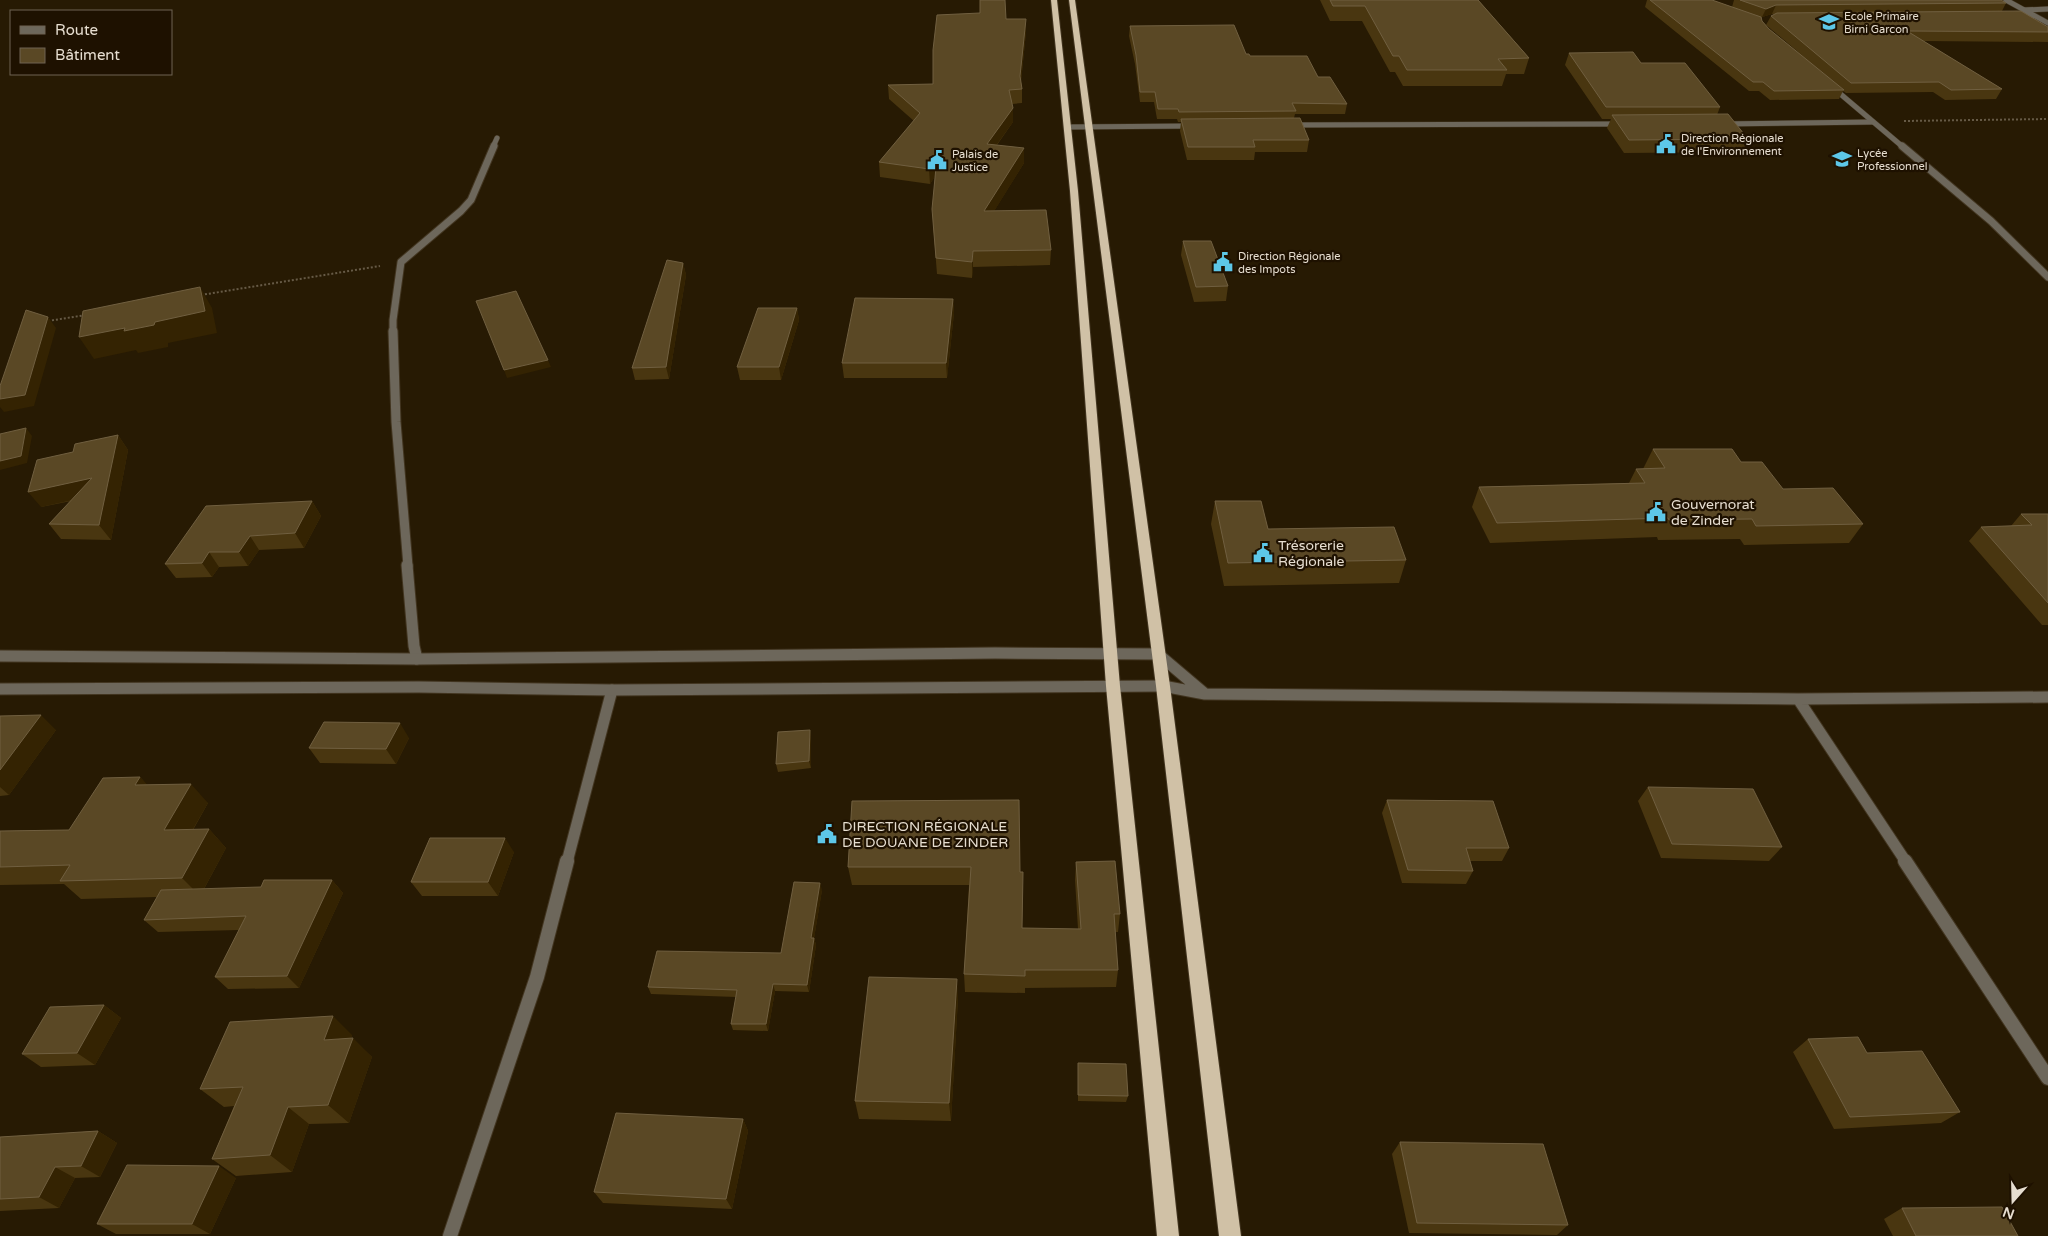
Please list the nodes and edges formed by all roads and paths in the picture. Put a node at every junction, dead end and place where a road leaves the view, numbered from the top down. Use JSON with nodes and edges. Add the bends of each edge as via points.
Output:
{"nodes":[{"id":1,"x":1054,"y":0,"type":"edge"},
{"id":2,"x":1072,"y":0,"type":"edge"},
{"id":3,"x":2006,"y":0,"type":"edge"},
{"id":4,"x":2048,"y":9,"type":"edge"},
{"id":5,"x":2023,"y":10,"type":"junction"},
{"id":6,"x":2015,"y":16,"type":"edge"},
{"id":7,"x":2035,"y":16,"type":"junction"},
{"id":8,"x":1074,"y":22,"type":"junction"},
{"id":9,"x":1056,"y":23,"type":"junction"},
{"id":10,"x":2048,"y":23,"type":"edge"},
{"id":11,"x":1828,"y":84,"type":"edge"},
{"id":12,"x":2048,"y":119,"type":"edge"},
{"id":13,"x":1873,"y":122,"type":"junction"},
{"id":14,"x":1628,"y":124,"type":"edge"},
{"id":15,"x":1718,"y":124,"type":"edge"},
{"id":16,"x":1278,"y":125,"type":"edge"},
{"id":17,"x":1089,"y":126,"type":"junction"},
{"id":18,"x":1198,"y":126,"type":"edge"},
{"id":19,"x":1068,"y":127,"type":"junction"},
{"id":20,"x":497,"y":138,"type":"dead end"},
{"id":21,"x":1085,"y":191,"type":"junction"},
{"id":22,"x":401,"y":262,"type":"junction"},
{"id":23,"x":2048,"y":276,"type":"edge"},
{"id":24,"x":195,"y":296,"type":"edge"},
{"id":25,"x":87,"y":314,"type":"edge"},
{"id":26,"x":47,"y":321,"type":"edge"},
{"id":27,"x":1110,"y":654,"type":"junction"},
{"id":28,"x":1158,"y":654,"type":"junction"},
{"id":29,"x":0,"y":656,"type":"edge"},
{"id":30,"x":417,"y":659,"type":"junction"},
{"id":31,"x":1113,"y":686,"type":"junction"},
{"id":32,"x":1163,"y":686,"type":"junction"},
{"id":33,"x":0,"y":689,"type":"edge"},
{"id":34,"x":612,"y":690,"type":"junction"},
{"id":35,"x":1205,"y":694,"type":"junction"},
{"id":36,"x":2048,"y":697,"type":"edge"},
{"id":37,"x":1798,"y":699,"type":"junction"},
{"id":38,"x":2048,"y":1078,"type":"edge"},
{"id":39,"x":450,"y":1236,"type":"edge"},
{"id":40,"x":1168,"y":1236,"type":"edge"},
{"id":41,"x":1230,"y":1236,"type":"edge"}],
"edges":[{"from":1,"to":9,"type":"highway"},
{"from":2,"to":8,"type":"highway"},
{"from":3,"to":5,"type":"street"},
{"from":4,"to":5,"type":"street"},
{"from":5,"to":7,"type":"street"},
{"from":6,"to":7,"type":"street"},
{"from":7,"to":10,"type":"street"},
{"from":8,"to":9,"type":"highway"},
{"from":8,"to":17,"type":"highway"},
{"from":9,"to":19,"type":"highway"},
{"from":11,"to":13,"type":"street"},
{"from":12,"to":13,"type":"path"},
{"from":13,"to":15,"type":"street"},
{"from":13,"to":23,"type":"street","via":[[1991,220]]},
{"from":14,"to":16,"type":"street"},
{"from":17,"to":18,"type":"street"},
{"from":17,"to":19,"type":"street"},
{"from":17,"to":21,"type":"highway"},
{"from":19,"to":21,"type":"highway"},
{"from":20,"to":22,"type":"street","via":[[471,200]]},
{"from":21,"to":27,"type":"highway"},
{"from":21,"to":28,"type":"highway"},
{"from":22,"to":24,"type":"path"},
{"from":22,"to":30,"type":"street","via":[[393,320],[396,422]]},
{"from":25,"to":26,"type":"path"},
{"from":27,"to":28,"type":"street"},
{"from":27,"to":30,"type":"street"},
{"from":27,"to":31,"type":"highway"},
{"from":28,"to":32,"type":"highway"},
{"from":28,"to":35,"type":"street"},
{"from":29,"to":30,"type":"street"},
{"from":31,"to":32,"type":"street"},
{"from":31,"to":34,"type":"street"},
{"from":31,"to":40,"type":"highway"},
{"from":32,"to":35,"type":"street"},
{"from":32,"to":41,"type":"highway"},
{"from":33,"to":34,"type":"street","via":[[419,687]]},
{"from":34,"to":39,"type":"street","via":[[536,977]]},
{"from":35,"to":37,"type":"street"},
{"from":36,"to":37,"type":"street"},
{"from":37,"to":38,"type":"street"}]}
